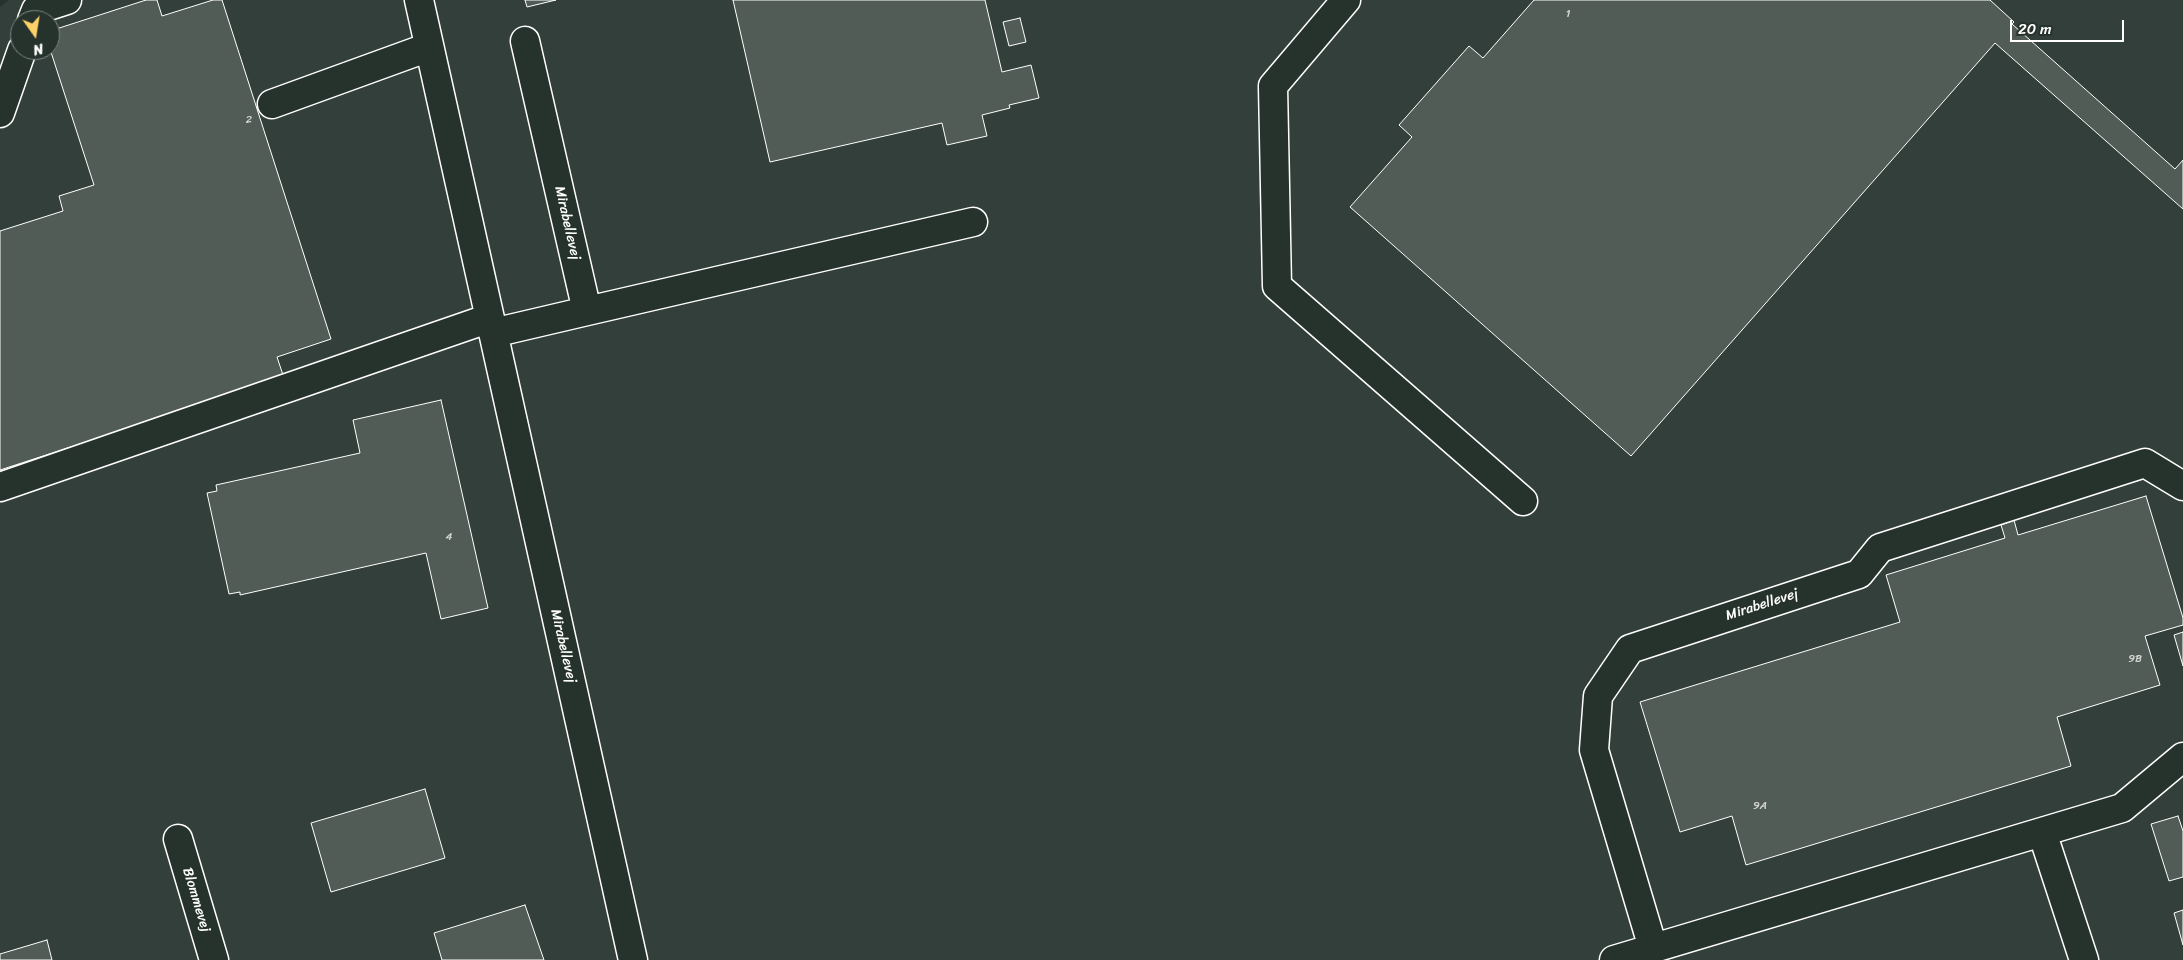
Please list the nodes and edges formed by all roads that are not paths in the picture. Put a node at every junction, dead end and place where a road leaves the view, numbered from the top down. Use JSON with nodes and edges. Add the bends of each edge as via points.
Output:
{"nodes":[{"id":1,"x":67,"y":0,"type":"edge"},
{"id":2,"x":419,"y":0,"type":"edge"},
{"id":3,"x":1346,"y":0,"type":"edge"},
{"id":4,"x":36,"y":10,"type":"edge"},
{"id":5,"x":526,"y":40,"type":"dead end"},
{"id":6,"x":429,"y":46,"type":"junction"},
{"id":7,"x":19,"y":60,"type":"edge"},
{"id":8,"x":272,"y":104,"type":"dead end"},
{"id":9,"x":0,"y":113,"type":"edge"},
{"id":10,"x":973,"y":222,"type":"dead end"},
{"id":11,"x":587,"y":311,"type":"junction"},
{"id":12,"x":492,"y":325,"type":"junction"},
{"id":13,"x":2183,"y":486,"type":"edge"},
{"id":14,"x":0,"y":487,"type":"edge"},
{"id":15,"x":1523,"y":501,"type":"dead end"},
{"id":16,"x":2183,"y":757,"type":"edge"},
{"id":17,"x":2042,"y":832,"type":"junction"},
{"id":18,"x":178,"y":839,"type":"dead end"},
{"id":19,"x":1653,"y":948,"type":"junction"},
{"id":20,"x":214,"y":960,"type":"edge"},
{"id":21,"x":633,"y":960,"type":"edge"},
{"id":22,"x":1614,"y":960,"type":"edge"},
{"id":23,"x":2084,"y":960,"type":"edge"}],
"edges":[{"from":1,"to":4,"type":"street"},
{"from":2,"to":6,"type":"street","name":"Mirabellevej"},
{"from":3,"to":15,"type":"street","via":[[1273,86],[1277,286]]},
{"from":5,"to":11,"type":"street","name":"Mirabellevej"},
{"from":6,"to":8,"type":"street"},
{"from":6,"to":12,"type":"street","name":"Mirabellevej"},
{"from":7,"to":9,"type":"street"},
{"from":10,"to":11,"type":"street"},
{"from":11,"to":12,"type":"street"},
{"from":12,"to":14,"type":"street"},
{"from":12,"to":21,"type":"street","name":"Mirabellevej"},
{"from":13,"to":19,"type":"street","name":"Mirabellevej","via":[[2145,463],[1880,548],[1859,574],[1630,648],[1598,696],[1594,750]]},
{"from":16,"to":17,"type":"street","via":[[2122,808]]},
{"from":17,"to":19,"type":"street"},
{"from":17,"to":23,"type":"street"},
{"from":18,"to":20,"type":"street","name":"Blommevej"},
{"from":19,"to":22,"type":"street"}]}
